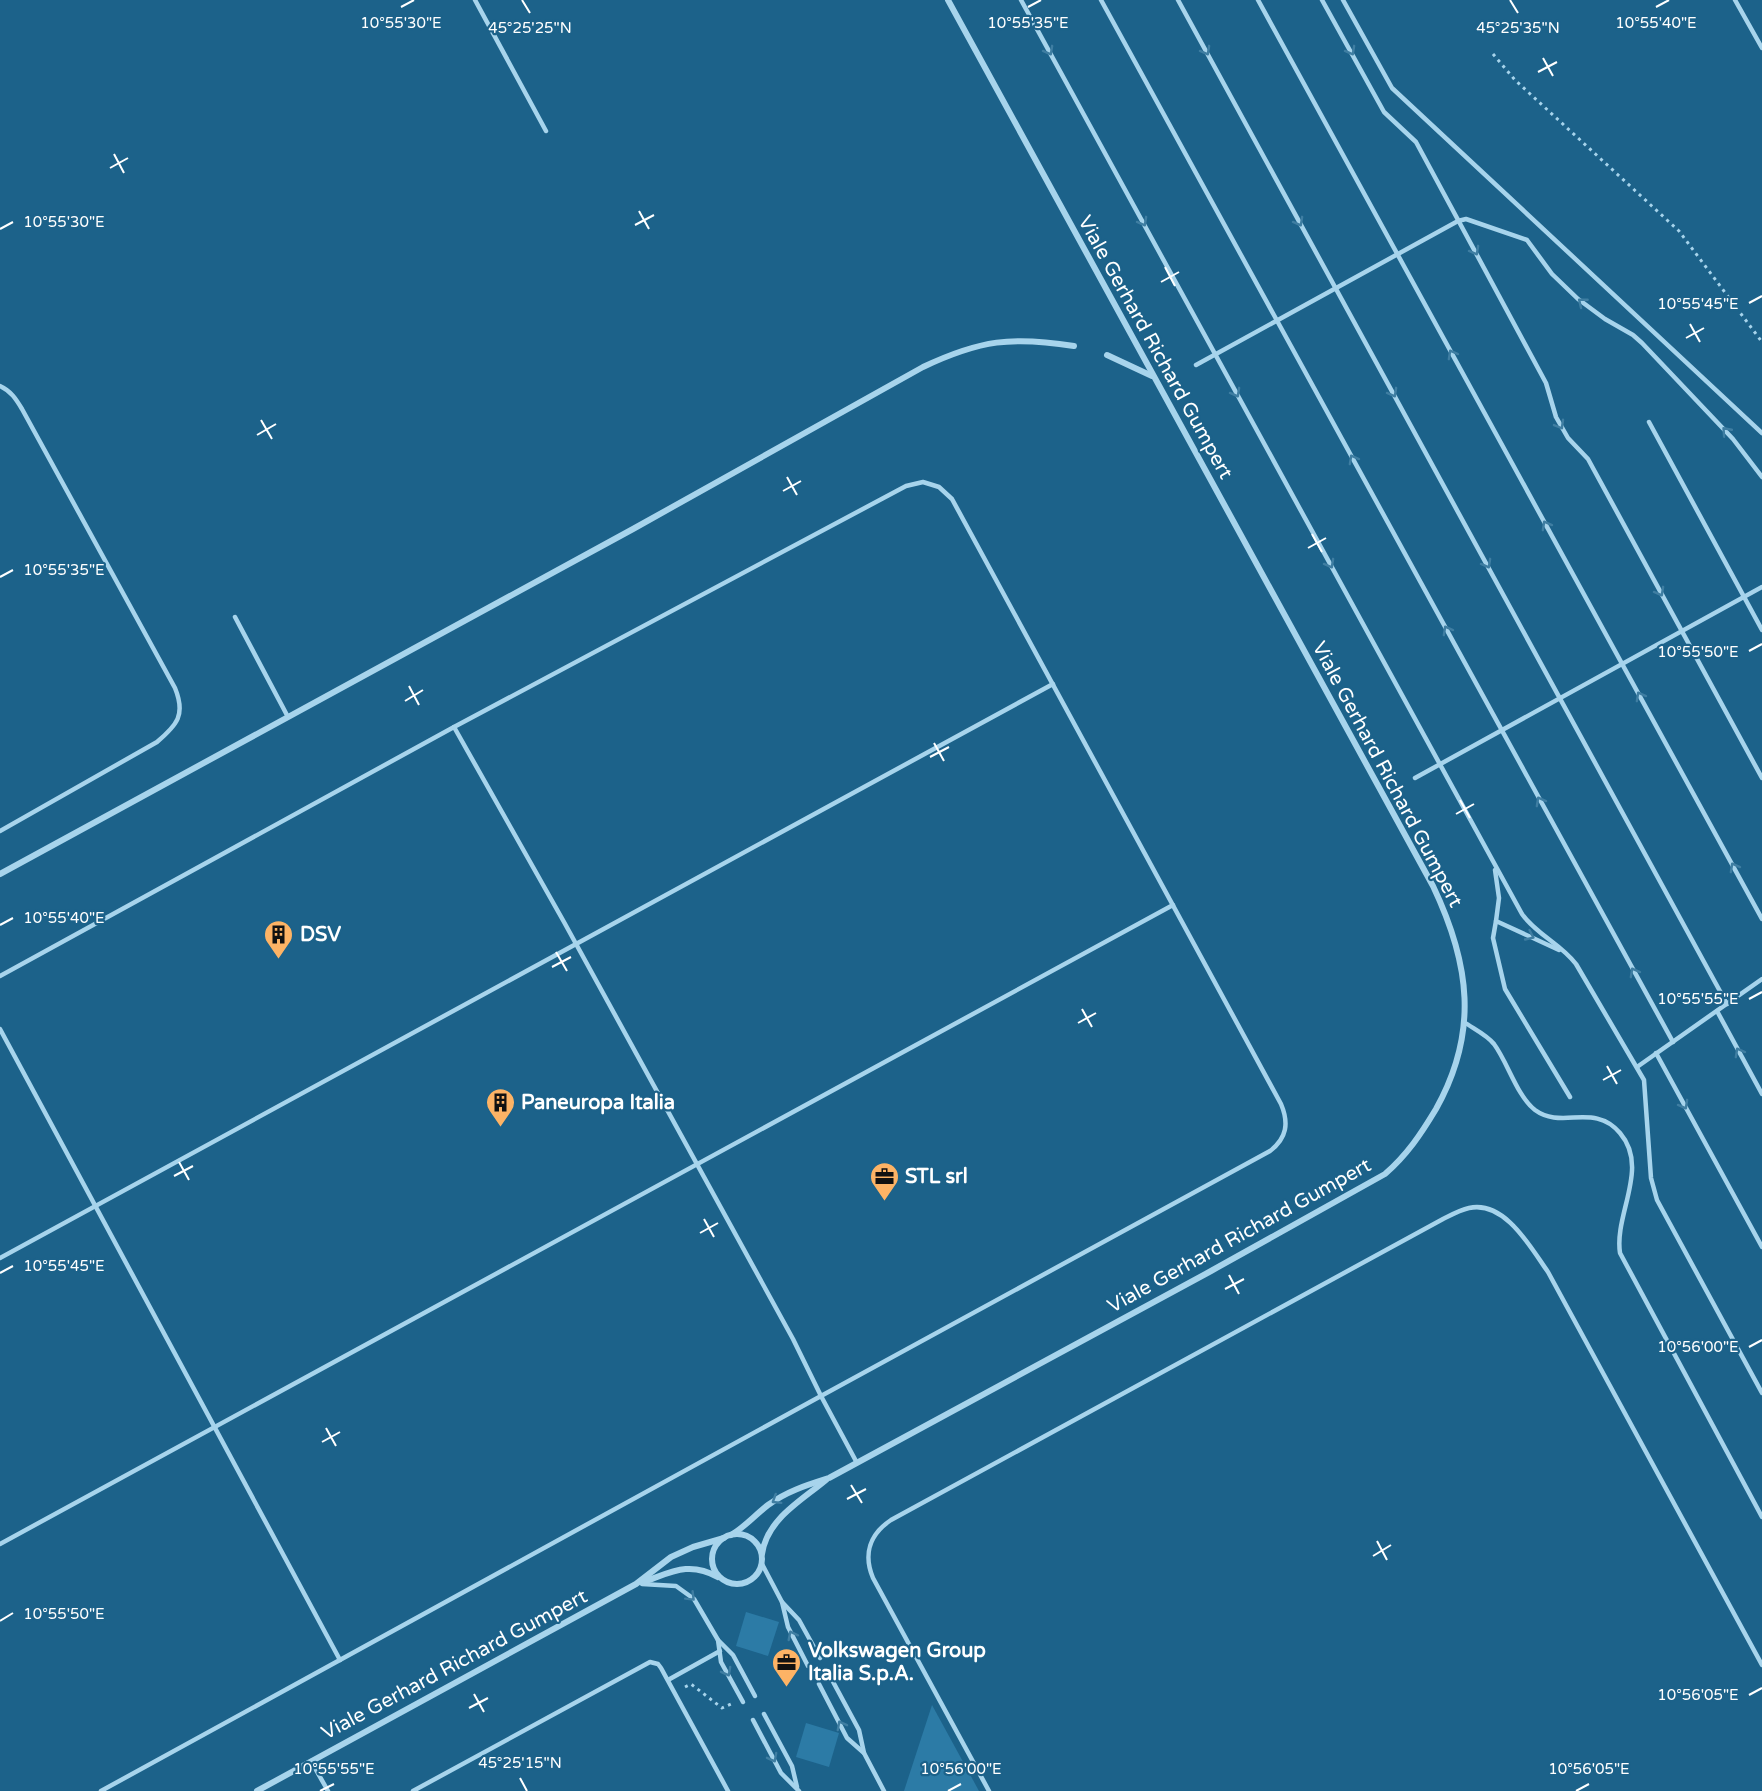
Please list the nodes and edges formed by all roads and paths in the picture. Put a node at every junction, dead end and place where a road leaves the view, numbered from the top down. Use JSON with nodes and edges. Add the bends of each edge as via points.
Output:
{"nodes":[{"id":1,"x":475,"y":0,"type":"edge"},
{"id":2,"x":948,"y":0,"type":"edge"},
{"id":3,"x":1021,"y":0,"type":"edge"},
{"id":4,"x":1101,"y":0,"type":"edge"},
{"id":5,"x":1178,"y":0,"type":"edge"},
{"id":6,"x":1258,"y":0,"type":"edge"},
{"id":7,"x":1322,"y":0,"type":"edge"},
{"id":8,"x":1343,"y":0,"type":"edge"},
{"id":9,"x":1735,"y":0,"type":"edge"},
{"id":10,"x":1762,"y":48,"type":"edge"},
{"id":11,"x":1493,"y":54,"type":"dead end"},
{"id":12,"x":546,"y":131,"type":"dead end"},
{"id":13,"x":1458,"y":220,"type":"junction"},
{"id":14,"x":1397,"y":254,"type":"junction"},
{"id":15,"x":1336,"y":288,"type":"junction"},
{"id":16,"x":1277,"y":320,"type":"junction"},
{"id":17,"x":1762,"y":342,"type":"edge"},
{"id":18,"x":1074,"y":346,"type":"dead end"},
{"id":19,"x":1215,"y":355,"type":"junction"},
{"id":20,"x":1107,"y":356,"type":"dead end"},
{"id":21,"x":1196,"y":365,"type":"dead end"},
{"id":22,"x":1153,"y":376,"type":"junction"},
{"id":23,"x":0,"y":386,"type":"edge"},
{"id":24,"x":1649,"y":422,"type":"dead end"},
{"id":25,"x":1762,"y":433,"type":"edge"},
{"id":26,"x":1762,"y":477,"type":"edge"},
{"id":27,"x":1762,"y":587,"type":"edge"},
{"id":28,"x":1744,"y":597,"type":"junction"},
{"id":29,"x":235,"y":617,"type":"dead end"},
{"id":30,"x":1762,"y":630,"type":"edge"},
{"id":31,"x":1682,"y":631,"type":"junction"},
{"id":32,"x":1622,"y":664,"type":"junction"},
{"id":33,"x":1053,"y":684,"type":"junction"},
{"id":34,"x":1560,"y":698,"type":"junction"},
{"id":35,"x":288,"y":717,"type":"junction"},
{"id":36,"x":454,"y":727,"type":"junction"},
{"id":37,"x":1502,"y":730,"type":"junction"},
{"id":38,"x":1439,"y":764,"type":"junction"},
{"id":39,"x":1415,"y":778,"type":"dead end"},
{"id":40,"x":1762,"y":778,"type":"edge"},
{"id":41,"x":0,"y":831,"type":"edge"},
{"id":42,"x":1491,"y":859,"type":"junction"},
{"id":43,"x":0,"y":874,"type":"edge"},
{"id":44,"x":1173,"y":905,"type":"junction"},
{"id":45,"x":1762,"y":919,"type":"edge"},
{"id":46,"x":1496,"y":921,"type":"junction"},
{"id":47,"x":576,"y":945,"type":"junction"},
{"id":48,"x":1565,"y":952,"type":"junction"},
{"id":49,"x":0,"y":976,"type":"edge"},
{"id":50,"x":1762,"y":979,"type":"edge"},
{"id":51,"x":1727,"y":1004,"type":"junction"},
{"id":52,"x":1717,"y":1011,"type":"junction"},
{"id":53,"x":1464,"y":1022,"type":"junction"},
{"id":54,"x":0,"y":1029,"type":"edge"},
{"id":55,"x":1673,"y":1042,"type":"junction"},
{"id":56,"x":1656,"y":1053,"type":"junction"},
{"id":57,"x":1637,"y":1066,"type":"junction"},
{"id":58,"x":1762,"y":1094,"type":"edge"},
{"id":59,"x":1570,"y":1097,"type":"dead end"},
{"id":60,"x":696,"y":1163,"type":"junction"},
{"id":61,"x":97,"y":1205,"type":"junction"},
{"id":62,"x":1762,"y":1247,"type":"edge"},
{"id":63,"x":0,"y":1258,"type":"edge"},
{"id":64,"x":1762,"y":1392,"type":"edge"},
{"id":65,"x":820,"y":1396,"type":"junction"},
{"id":66,"x":216,"y":1426,"type":"junction"},
{"id":67,"x":857,"y":1463,"type":"junction"},
{"id":68,"x":829,"y":1478,"type":"junction"},
{"id":69,"x":1762,"y":1517,"type":"edge"},
{"id":70,"x":728,"y":1536,"type":"junction"},
{"id":71,"x":0,"y":1544,"type":"edge"},
{"id":72,"x":762,"y":1555,"type":"junction"},
{"id":73,"x":762,"y":1564,"type":"junction"},
{"id":74,"x":722,"y":1579,"type":"junction"},
{"id":75,"x":636,"y":1584,"type":"junction"},
{"id":76,"x":782,"y":1602,"type":"junction"},
{"id":77,"x":718,"y":1640,"type":"junction"},
{"id":78,"x":720,"y":1652,"type":"junction"},
{"id":79,"x":820,"y":1658,"type":"dead end"},
{"id":80,"x":340,"y":1660,"type":"junction"},
{"id":81,"x":1762,"y":1665,"type":"edge"},
{"id":82,"x":808,"y":1666,"type":"dead end"},
{"id":83,"x":831,"y":1678,"type":"dead end"},
{"id":84,"x":668,"y":1680,"type":"junction"},
{"id":85,"x":819,"y":1684,"type":"dead end"},
{"id":86,"x":675,"y":1693,"type":"junction"},
{"id":87,"x":755,"y":1696,"type":"dead end"},
{"id":88,"x":743,"y":1702,"type":"dead end"},
{"id":89,"x":732,"y":1703,"type":"dead end"},
{"id":90,"x":764,"y":1714,"type":"dead end"},
{"id":91,"x":753,"y":1720,"type":"dead end"},
{"id":92,"x":864,"y":1753,"type":"junction"},
{"id":93,"x":311,"y":1761,"type":"junction"},
{"id":94,"x":798,"y":1790,"type":"edge"},
{"id":95,"x":101,"y":1791,"type":"edge"},
{"id":96,"x":257,"y":1791,"type":"edge"},
{"id":97,"x":328,"y":1791,"type":"edge"},
{"id":98,"x":413,"y":1791,"type":"edge"},
{"id":99,"x":728,"y":1791,"type":"edge"},
{"id":100,"x":884,"y":1791,"type":"edge"},
{"id":101,"x":989,"y":1791,"type":"edge"}],
"edges":[{"from":1,"to":12,"type":"lane"},
{"from":2,"to":22,"type":"street","name":"Viale Gerhard Richard Gumpert"},
{"from":3,"to":19,"type":"lane","one_way":true},
{"from":4,"to":16,"type":"lane"},
{"from":5,"to":15,"type":"lane","one_way":true},
{"from":6,"to":14,"type":"lane"},
{"from":7,"to":13,"type":"lane","one_way":true,"via":[[1384,112],[1416,142]]},
{"from":8,"to":25,"type":"lane","via":[[1392,88]]},
{"from":9,"to":10,"type":"lane"},
{"from":11,"to":17,"type":"path","via":[[1515,80],[1679,231]]},
{"from":13,"to":14,"type":"lane"},
{"from":26,"to":13,"type":"lane","one_way":true,"via":[[1725,430],[1642,344],[1578,299],[1552,274],[1527,240],[1466,219]]},
{"from":13,"to":31,"type":"lane","one_way":true,"via":[[1546,383],[1560,424],[1588,459]]},
{"from":14,"to":15,"type":"lane"},
{"from":32,"to":14,"type":"lane","one_way":true},
{"from":15,"to":16,"type":"lane"},
{"from":15,"to":34,"type":"lane","one_way":true},
{"from":16,"to":19,"type":"lane"},
{"from":37,"to":16,"type":"lane","one_way":true},
{"from":18,"to":35,"type":"street","via":[[1002,341],[941,359]]},
{"from":19,"to":21,"type":"lane"},
{"from":19,"to":38,"type":"lane","one_way":true},
{"from":20,"to":22,"type":"street"},
{"from":22,"to":53,"type":"street","name":"Viale Gerhard Richard Gumpert","via":[[1447,915],[1461,962]]},
{"from":23,"to":41,"type":"lane","via":[[15,397],[22,409],[175,688],[181,708],[175,726],[157,742]]},
{"from":24,"to":28,"type":"lane"},
{"from":27,"to":28,"type":"lane"},
{"from":28,"to":30,"type":"lane"},
{"from":28,"to":31,"type":"lane"},
{"from":29,"to":35,"type":"lane"},
{"from":31,"to":32,"type":"lane"},
{"from":31,"to":40,"type":"lane"},
{"from":32,"to":34,"type":"lane"},
{"from":45,"to":32,"type":"lane","one_way":true},
{"from":33,"to":36,"type":"lane","via":[[952,499],[939,487],[922,482],[906,486]]},
{"from":33,"to":44,"type":"lane"},
{"from":33,"to":47,"type":"lane"},
{"from":34,"to":37,"type":"lane"},
{"from":34,"to":51,"type":"lane"},
{"from":35,"to":43,"type":"street"},
{"from":36,"to":47,"type":"lane"},
{"from":36,"to":49,"type":"lane"},
{"from":37,"to":38,"type":"lane"},
{"from":55,"to":37,"type":"lane","one_way":true},
{"from":38,"to":39,"type":"lane"},
{"from":38,"to":42,"type":"lane"},
{"from":42,"to":46,"type":"lane","via":[[1498,886]]},
{"from":42,"to":48,"type":"lane","via":[[1527,921]]},
{"from":44,"to":60,"type":"lane"},
{"from":44,"to":65,"type":"lane","via":[[1281,1104],[1286,1125],[1281,1140],[1270,1151]]},
{"from":46,"to":48,"type":"lane","one_way":true},
{"from":46,"to":59,"type":"lane","via":[[1493,938],[1504,989]]},
{"from":47,"to":60,"type":"lane"},
{"from":47,"to":61,"type":"lane"},
{"from":48,"to":57,"type":"lane"},
{"from":50,"to":51,"type":"lane"},
{"from":51,"to":52,"type":"lane"},
{"from":52,"to":55,"type":"lane"},
{"from":58,"to":52,"type":"lane","one_way":true},
{"from":53,"to":67,"type":"street","name":"Viale Gerhard Richard Gumpert","via":[[1459,1053],[1441,1100],[1409,1151],[1385,1174]]},
{"from":53,"to":69,"type":"lane","via":[[1494,1044],[1536,1111],[1551,1116],[1600,1118],[1615,1127],[1626,1141],[1631,1181],[1619,1234],[1620,1253]]},
{"from":54,"to":61,"type":"lane"},
{"from":55,"to":56,"type":"lane"},
{"from":56,"to":57,"type":"lane"},
{"from":56,"to":62,"type":"lane","one_way":true},
{"from":57,"to":64,"type":"lane","via":[[1644,1080],[1653,1191]]},
{"from":60,"to":65,"type":"lane"},
{"from":60,"to":66,"type":"lane"},
{"from":61,"to":63,"type":"lane"},
{"from":61,"to":66,"type":"lane"},
{"from":65,"to":67,"type":"lane"},
{"from":65,"to":80,"type":"lane"},
{"from":66,"to":71,"type":"lane"},
{"from":66,"to":80,"type":"lane"},
{"from":67,"to":68,"type":"street","name":"Viale Gerhard Richard Gumpert"},
{"from":68,"to":70,"type":"street","name":"Viale Gerhard Richard Gumpert","one_way":true,"via":[[794,1490]]},
{"from":68,"to":72,"type":"street","name":"Viale Gerhard Richard Gumpert","via":[[776,1521],[766,1535]]},
{"from":70,"to":72,"type":"street","via":[[739,1534],[754,1541]]},
{"from":70,"to":74,"type":"street","via":[[718,1543],[712,1558]]},
{"from":70,"to":75,"type":"street","name":"Viale Gerhard Richard Gumpert","via":[[671,1557]]},
{"from":72,"to":73,"type":"street"},
{"from":73,"to":74,"type":"street","via":[[746,1583]]},
{"from":73,"to":76,"type":"lane"},
{"from":74,"to":75,"type":"street","name":"Viale Gerhard Richard Gumpert","via":[[696,1568]]},
{"from":75,"to":77,"type":"lane","one_way":true,"via":[[668,1584],[683,1590],[698,1604]]},
{"from":75,"to":93,"type":"street","name":"Viale Gerhard Richard Gumpert"},
{"from":76,"to":79,"type":"lane","via":[[799,1620]]},
{"from":82,"to":76,"type":"lane","one_way":true,"via":[[788,1627]]},
{"from":77,"to":78,"type":"lane"},
{"from":77,"to":87,"type":"lane","via":[[733,1655]]},
{"from":78,"to":84,"type":"lane"},
{"from":78,"to":88,"type":"lane","one_way":true,"via":[[721,1662]]},
{"from":80,"to":95,"type":"lane"},
{"from":81,"to":101,"type":"lane","via":[[1548,1272],[1502,1216],[1485,1208],[1470,1207],[891,1520],[877,1532],[868,1553],[873,1578]]},
{"from":83,"to":92,"type":"lane","via":[[859,1730]]},
{"from":84,"to":86,"type":"lane"},
{"from":84,"to":98,"type":"lane","via":[[658,1664],[647,1663]]},
{"from":92,"to":85,"type":"lane","one_way":true,"via":[[848,1738]]},
{"from":86,"to":89,"type":"path","via":[[691,1684],[722,1708]]},
{"from":86,"to":99,"type":"lane"},
{"from":90,"to":94,"type":"lane","via":[[792,1767]]},
{"from":91,"to":94,"type":"lane","one_way":true,"via":[[781,1773]]},
{"from":92,"to":100,"type":"lane"},
{"from":93,"to":96,"type":"street","name":"Viale Gerhard Richard Gumpert"},
{"from":93,"to":97,"type":"lane"}]}
